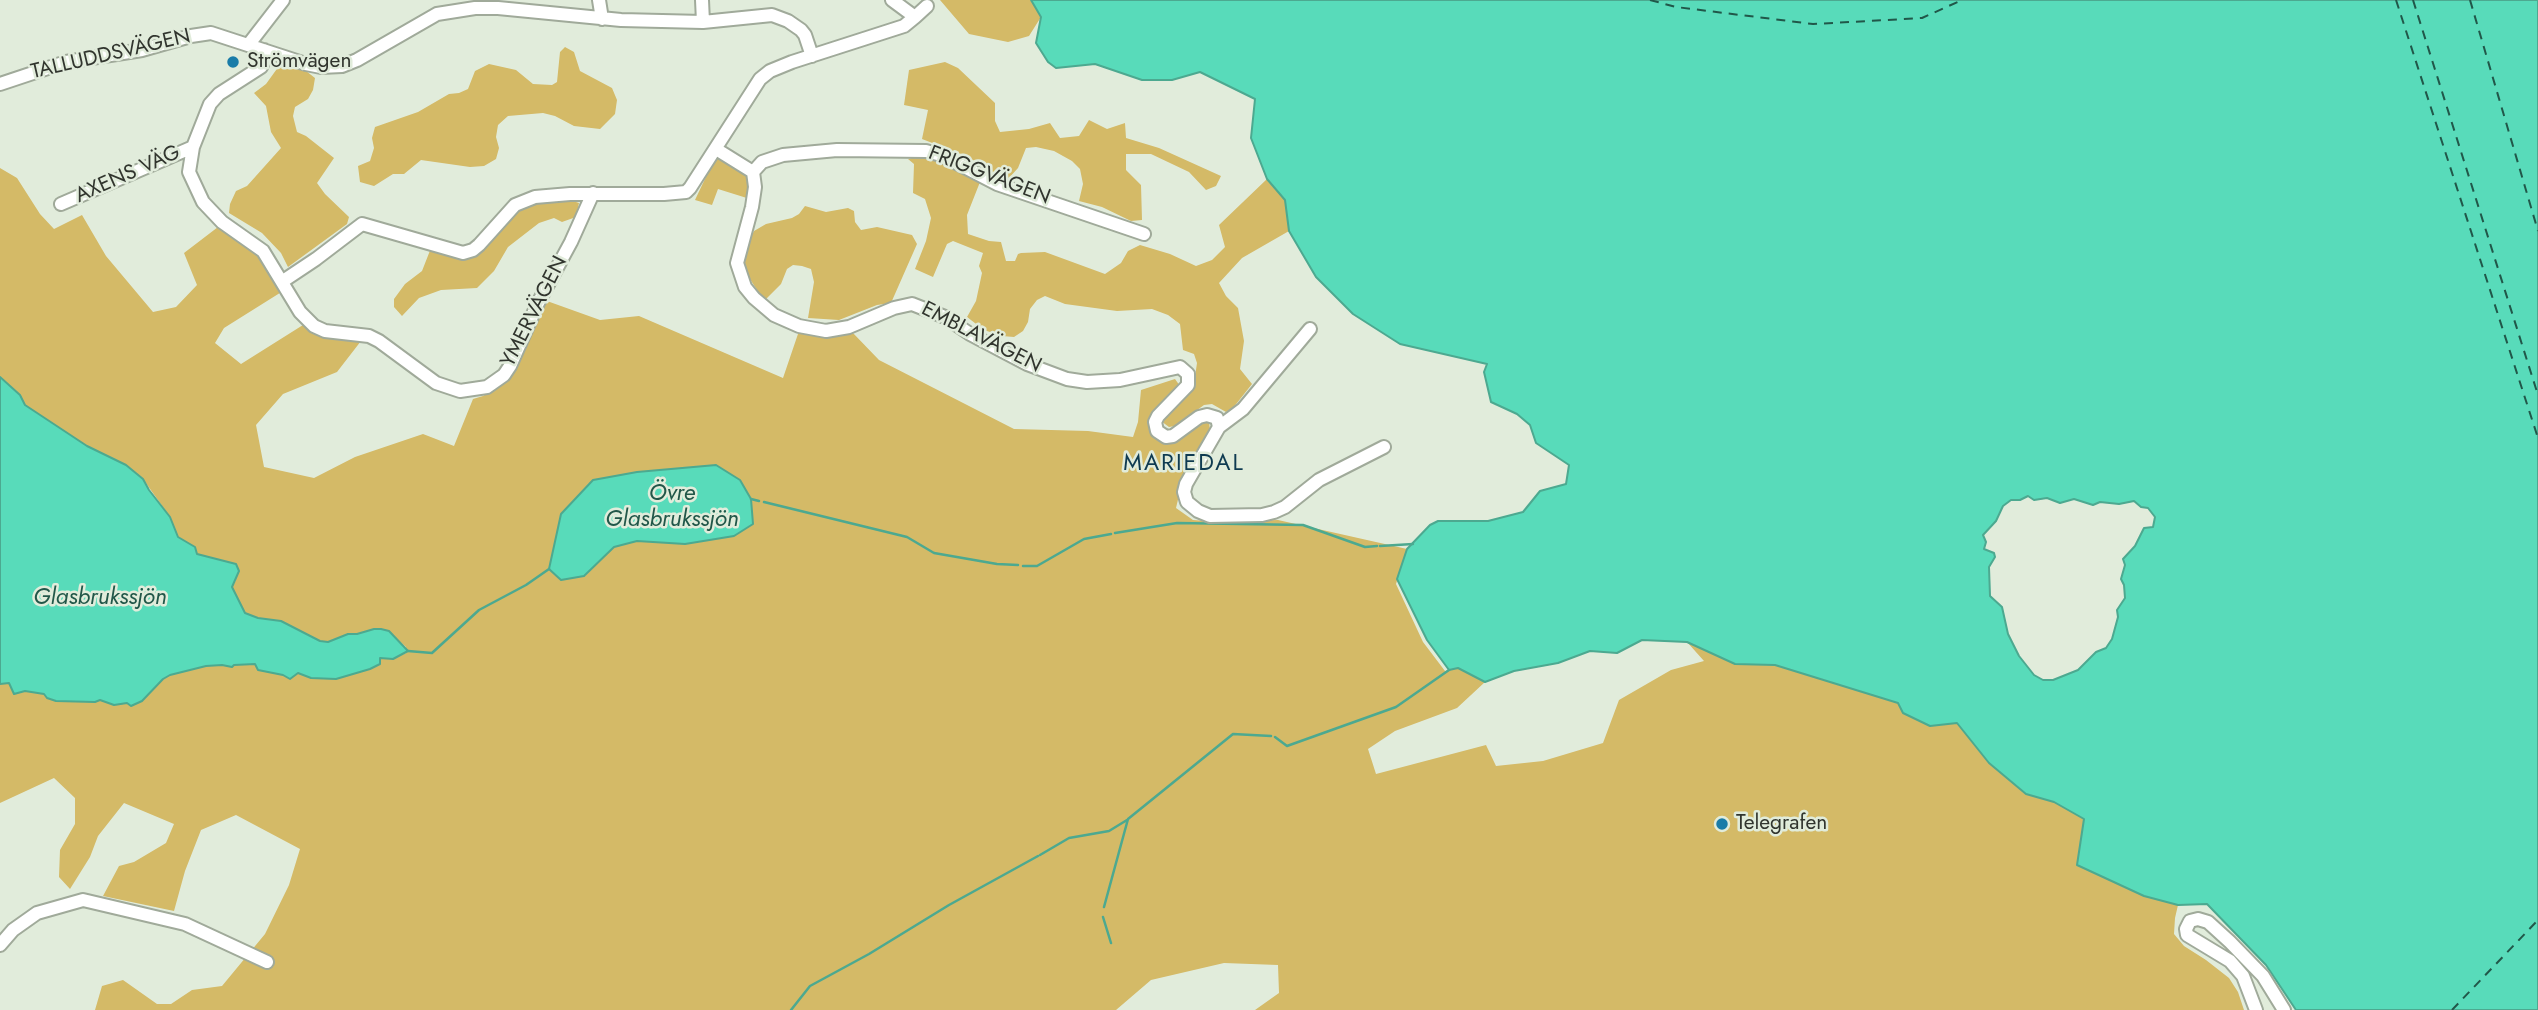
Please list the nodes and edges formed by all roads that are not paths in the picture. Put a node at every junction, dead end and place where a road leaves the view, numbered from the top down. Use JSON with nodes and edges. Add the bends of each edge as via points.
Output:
{"nodes":[{"id":1,"x":283,"y":0,"type":"edge"},
{"id":2,"x":599,"y":0,"type":"edge"},
{"id":3,"x":702,"y":0,"type":"edge"},
{"id":4,"x":892,"y":0,"type":"edge"},
{"id":5,"x":927,"y":6,"type":"dead end"},
{"id":6,"x":915,"y":17,"type":"junction"},
{"id":7,"x":602,"y":19,"type":"junction"},
{"id":8,"x":703,"y":22,"type":"junction"},
{"id":9,"x":249,"y":44,"type":"junction"},
{"id":10,"x":264,"y":50,"type":"junction"},
{"id":11,"x":812,"y":56,"type":"junction"},
{"id":12,"x":0,"y":83,"type":"edge"},
{"id":13,"x":193,"y":147,"type":"junction"},
{"id":14,"x":716,"y":149,"type":"junction"},
{"id":15,"x":753,"y":172,"type":"junction"},
{"id":16,"x":593,"y":193,"type":"junction"},
{"id":17,"x":61,"y":204,"type":"dead end"},
{"id":18,"x":1144,"y":234,"type":"dead end"},
{"id":19,"x":283,"y":281,"type":"junction"},
{"id":20,"x":1310,"y":329,"type":"dead end"},
{"id":21,"x":1219,"y":427,"type":"junction"},
{"id":22,"x":1384,"y":447,"type":"dead end"},
{"id":23,"x":0,"y":945,"type":"edge"},
{"id":24,"x":267,"y":962,"type":"dead end"},
{"id":25,"x":2256,"y":1010,"type":"edge"},
{"id":26,"x":2284,"y":1010,"type":"edge"}],
"edges":[{"from":1,"to":9,"type":"street"},
{"from":2,"to":7,"type":"street"},
{"from":3,"to":8,"type":"street"},
{"from":4,"to":6,"type":"street"},
{"from":5,"to":6,"type":"street"},
{"from":6,"to":11,"type":"street","via":[[898,28]]},
{"from":7,"to":8,"type":"street","name":"TALLUDDSVÄGEN"},
{"from":7,"to":10,"type":"street","name":"TALLUDDSVÄGEN","via":[[498,8],[437,14],[342,66],[314,66]]},
{"from":8,"to":11,"type":"street","name":"TALLUDDSVÄGEN","via":[[766,14],[780,17],[805,35]]},
{"from":9,"to":10,"type":"street","name":"TALLUDDSVÄGEN"},
{"from":9,"to":12,"type":"street","name":"TALLUDDSVÄGEN","via":[[219,34],[198,34],[142,50],[66,62]]},
{"from":10,"to":13,"type":"street","name":"AXENS VÄG","via":[[261,67],[210,104]]},
{"from":11,"to":14,"type":"street","via":[[760,79]]},
{"from":13,"to":17,"type":"street","name":"AXENS VÄG"},
{"from":13,"to":19,"type":"street","name":"YMERVÄGEN","via":[[190,172],[203,202],[263,251]]},
{"from":14,"to":15,"type":"street"},
{"from":14,"to":16,"type":"street","via":[[686,191]]},
{"from":15,"to":18,"type":"street","name":"FRIGGVÄGEN","via":[[762,162],[783,155],[926,151],[997,184]]},
{"from":15,"to":21,"type":"street","name":"EMBLAVÄGEN","via":[[754,197],[737,262],[745,287],[783,319],[818,331],[833,330],[912,304],[1067,379],[1111,381],[1183,368],[1188,385],[1158,416],[1157,431],[1170,437],[1207,415],[1217,418]]},
{"from":16,"to":19,"type":"street","via":[[524,201],[479,245],[463,253],[362,224]]},
{"from":16,"to":19,"type":"street","name":"YMERVÄGEN","via":[[510,366],[495,382],[479,389],[460,391],[436,383],[369,336],[314,326],[300,312]]},
{"from":20,"to":21,"type":"street","via":[[1243,408]]},
{"from":21,"to":22,"type":"street","via":[[1184,492],[1192,507],[1210,516],[1274,513],[1319,480]]},
{"from":23,"to":24,"type":"street","via":[[37,913],[83,900],[185,924]]},
{"from":25,"to":26,"type":"street","via":[[2243,976],[2230,961],[2187,935],[2190,921],[2208,922],[2230,942],[2263,976]]}]}
